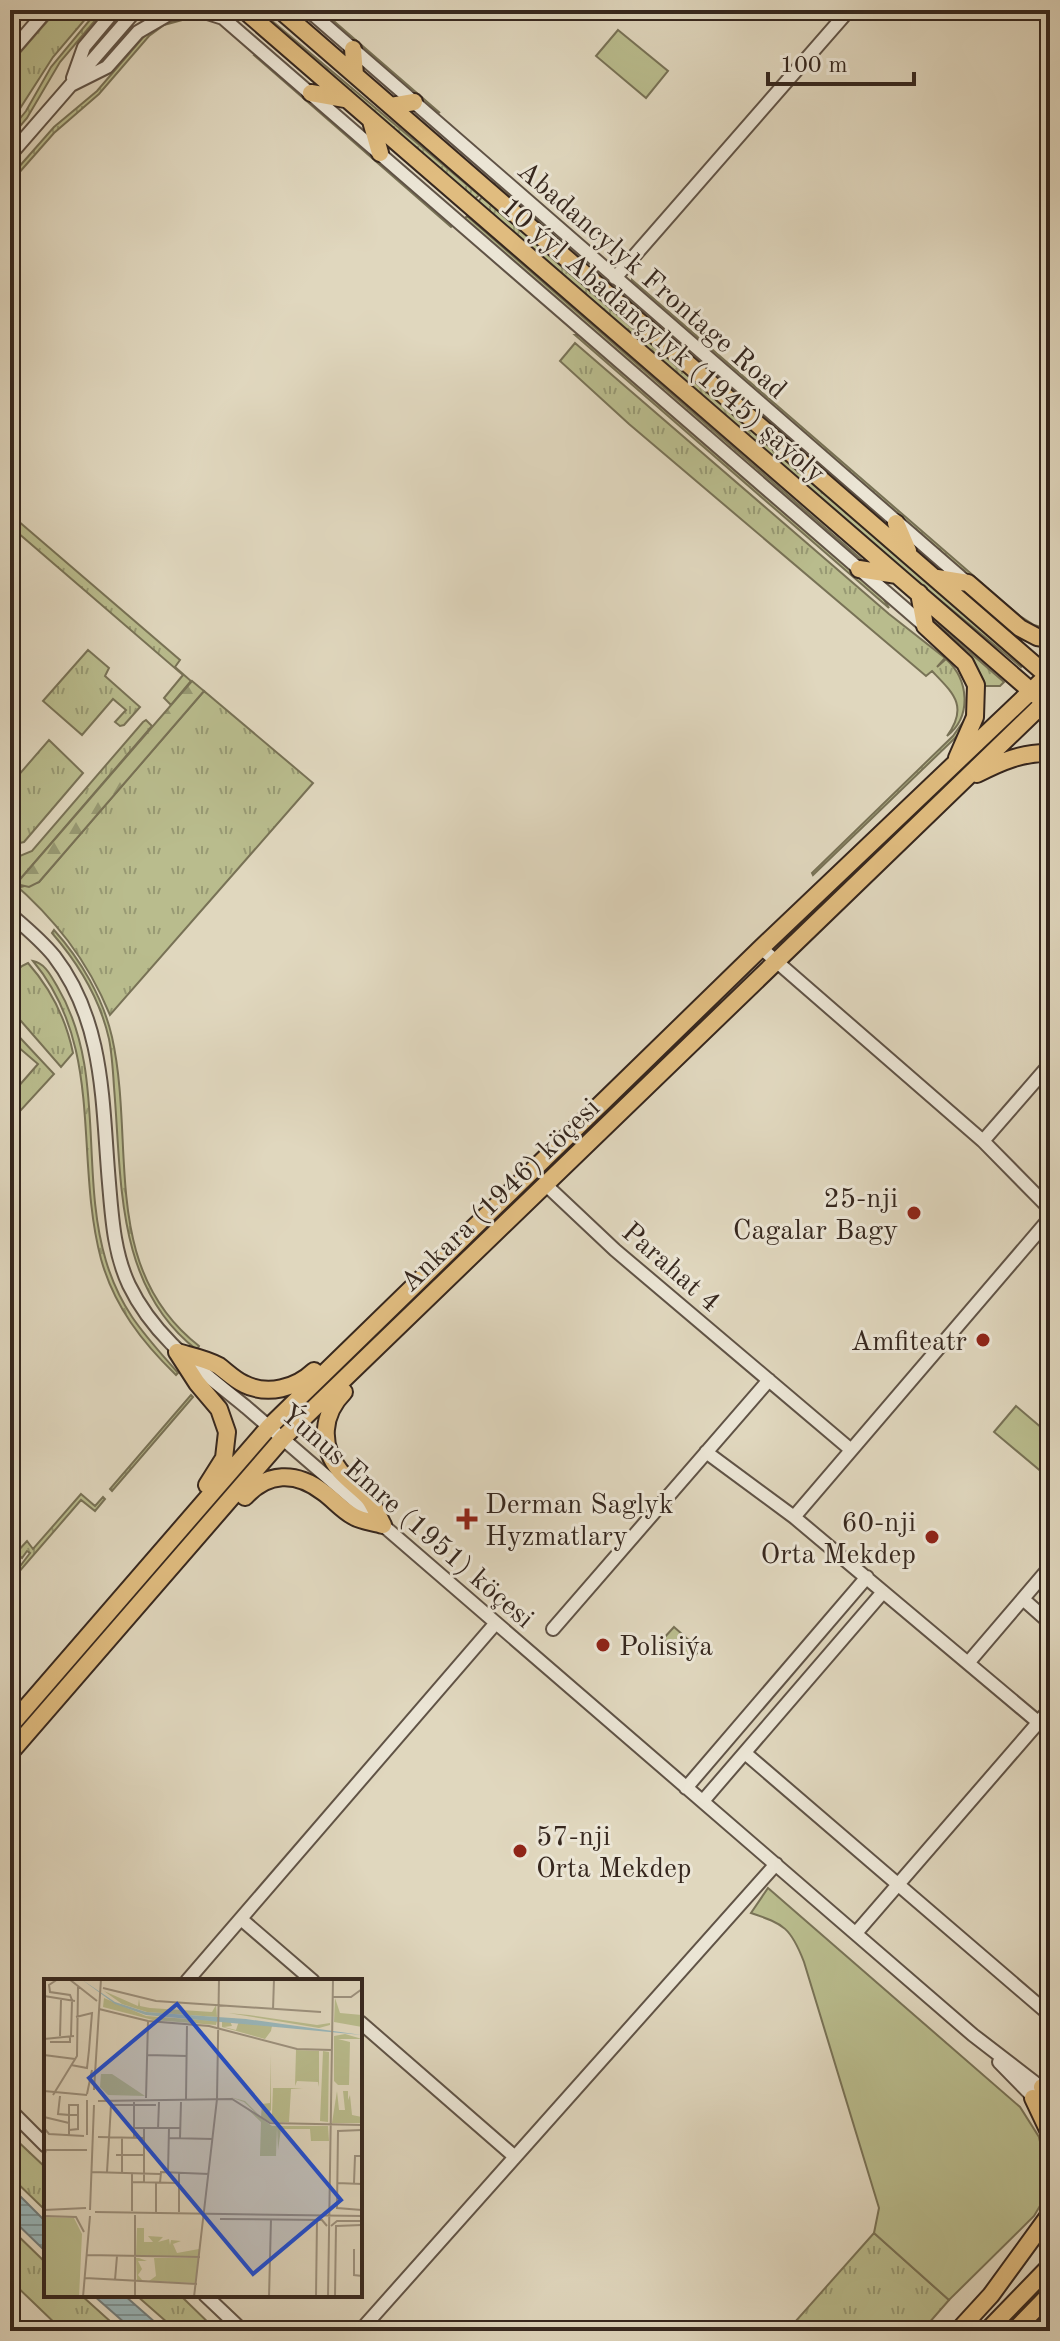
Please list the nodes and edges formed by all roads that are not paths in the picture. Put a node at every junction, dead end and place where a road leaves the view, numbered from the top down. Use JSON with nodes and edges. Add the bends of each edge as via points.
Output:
{"nodes":[{"id":1,"x":47,"y":10,"type":"edge"},
{"id":2,"x":115,"y":10,"type":"edge"},
{"id":3,"x":136,"y":10,"type":"edge"},
{"id":4,"x":244,"y":10,"type":"edge"},
{"id":5,"x":280,"y":10,"type":"edge"},
{"id":6,"x":308,"y":10,"type":"edge"},
{"id":7,"x":849,"y":10,"type":"edge"},
{"id":8,"x":353,"y":49,"type":"junction"},
{"id":9,"x":10,"y":53,"type":"edge"},
{"id":10,"x":355,"y":75,"type":"junction"},
{"id":11,"x":71,"y":85,"type":"junction"},
{"id":12,"x":311,"y":93,"type":"junction"},
{"id":13,"x":348,"y":100,"type":"junction"},
{"id":14,"x":414,"y":102,"type":"junction"},
{"id":15,"x":391,"y":106,"type":"junction"},
{"id":16,"x":370,"y":119,"type":"junction"},
{"id":17,"x":380,"y":153,"type":"junction"},
{"id":18,"x":10,"y":155,"type":"edge"},
{"id":19,"x":615,"y":278,"type":"junction"},
{"id":20,"x":896,"y":523,"type":"junction"},
{"id":21,"x":911,"y":557,"type":"junction"},
{"id":22,"x":859,"y":569,"type":"junction"},
{"id":23,"x":899,"y":576,"type":"junction"},
{"id":24,"x":935,"y":578,"type":"junction"},
{"id":25,"x":968,"y":583,"type":"junction"},
{"id":26,"x":919,"y":593,"type":"junction"},
{"id":27,"x":925,"y":626,"type":"junction"},
{"id":28,"x":1050,"y":639,"type":"edge"},
{"id":29,"x":1049,"y":675,"type":"edge"},
{"id":30,"x":1031,"y":691,"type":"junction"},
{"id":31,"x":1048,"y":703,"type":"edge"},
{"id":32,"x":1050,"y":753,"type":"edge"},
{"id":33,"x":956,"y":776,"type":"junction"},
{"id":34,"x":10,"y":914,"type":"edge"},
{"id":35,"x":761,"y":948,"type":"junction"},
{"id":36,"x":777,"y":962,"type":"junction"},
{"id":37,"x":1048,"y":1071,"type":"edge"},
{"id":38,"x":983,"y":1141,"type":"junction"},
{"id":39,"x":546,"y":1185,"type":"junction"},
{"id":40,"x":1050,"y":1209,"type":"edge"},
{"id":41,"x":1050,"y":1218,"type":"edge"},
{"id":42,"x":177,"y":1352,"type":"junction"},
{"id":43,"x":356,"y":1355,"type":"junction"},
{"id":44,"x":769,"y":1380,"type":"junction"},
{"id":45,"x":269,"y":1427,"type":"junction"},
{"id":46,"x":283,"y":1438,"type":"junction"},
{"id":47,"x":850,"y":1449,"type":"junction"},
{"id":48,"x":706,"y":1452,"type":"junction"},
{"id":49,"x":205,"y":1499,"type":"junction"},
{"id":50,"x":219,"y":1511,"type":"junction"},
{"id":51,"x":794,"y":1517,"type":"junction"},
{"id":52,"x":383,"y":1525,"type":"junction"},
{"id":53,"x":1050,"y":1567,"type":"edge"},
{"id":54,"x":867,"y":1577,"type":"junction"},
{"id":55,"x":883,"y":1592,"type":"junction"},
{"id":56,"x":1023,"y":1599,"type":"junction"},
{"id":57,"x":1050,"y":1623,"type":"edge"},
{"id":58,"x":495,"y":1624,"type":"junction"},
{"id":59,"x":553,"y":1629,"type":"dead end"},
{"id":60,"x":968,"y":1663,"type":"junction"},
{"id":61,"x":1050,"y":1709,"type":"edge"},
{"id":62,"x":1038,"y":1722,"type":"junction"},
{"id":63,"x":10,"y":1726,"type":"edge"},
{"id":64,"x":10,"y":1753,"type":"edge"},
{"id":65,"x":745,"y":1753,"type":"junction"},
{"id":66,"x":686,"y":1788,"type":"junction"},
{"id":67,"x":703,"y":1801,"type":"junction"},
{"id":68,"x":776,"y":1864,"type":"junction"},
{"id":69,"x":898,"y":1885,"type":"junction"},
{"id":70,"x":241,"y":1919,"type":"junction"},
{"id":71,"x":856,"y":1933,"type":"junction"},
{"id":72,"x":189,"y":1979,"type":"edge"},
{"id":73,"x":311,"y":1979,"type":"edge"},
{"id":74,"x":1050,"y":2015,"type":"edge"},
{"id":75,"x":362,"y":2024,"type":"edge"},
{"id":76,"x":1044,"y":2092,"type":"edge"},
{"id":77,"x":10,"y":2110,"type":"edge"},
{"id":78,"x":1050,"y":2114,"type":"edge"},
{"id":79,"x":1050,"y":2134,"type":"edge"},
{"id":80,"x":44,"y":2144,"type":"edge"},
{"id":81,"x":515,"y":2157,"type":"junction"},
{"id":82,"x":1050,"y":2214,"type":"edge"},
{"id":83,"x":1050,"y":2266,"type":"edge"},
{"id":84,"x":1050,"y":2294,"type":"edge"},
{"id":85,"x":207,"y":2297,"type":"edge"},
{"id":86,"x":243,"y":2331,"type":"edge"},
{"id":87,"x":360,"y":2331,"type":"edge"},
{"id":88,"x":958,"y":2331,"type":"edge"},
{"id":89,"x":987,"y":2331,"type":"edge"},
{"id":90,"x":1014,"y":2331,"type":"edge"}],
"edges":[{"from":1,"to":9,"type":"street"},
{"from":2,"to":11,"type":"street","via":[[84,47]]},
{"from":3,"to":11,"type":"street"},
{"from":4,"to":13,"type":"main road","name":"10 ýyl Abadançylyk (1945) şaýoly"},
{"from":5,"to":10,"type":"main road","name":"10 ýyl Abadançylyk (1945) şaýoly"},
{"from":6,"to":8,"type":"street","name":"Abadancylyk Frontage Road"},
{"from":7,"to":19,"type":"street"},
{"from":8,"to":10,"type":"main road"},
{"from":8,"to":14,"type":"street","name":"Abadancylyk Frontage Road"},
{"from":10,"to":15,"type":"main road","name":"10 ýyl Abadançylyk (1945) şaýoly"},
{"from":11,"to":12,"type":"street","via":[[107,67],[145,27],[169,14],[193,10],[223,18]]},
{"from":11,"to":18,"type":"street"},
{"from":12,"to":13,"type":"main road"},
{"from":12,"to":17,"type":"street"},
{"from":13,"to":16,"type":"main road","name":"10 ýyl Abadançylyk (1945) şaýoly"},
{"from":14,"to":15,"type":"main road"},
{"from":14,"to":19,"type":"street","name":"Abadancylyk Frontage Road"},
{"from":15,"to":21,"type":"main road","name":"10 ýyl Abadançylyk (1945) şaýoly"},
{"from":16,"to":17,"type":"main road"},
{"from":16,"to":23,"type":"main road","name":"10 ýyl Abadançylyk (1945) şaýoly"},
{"from":17,"to":22,"type":"street"},
{"from":19,"to":20,"type":"street","name":"Abadancylyk Frontage Road"},
{"from":20,"to":21,"type":"main road"},
{"from":20,"to":25,"type":"street","name":"Abadancylyk Frontage Road"},
{"from":21,"to":24,"type":"main road","name":"10 ýyl Abadançylyk (1945) şaýoly"},
{"from":22,"to":23,"type":"main road"},
{"from":22,"to":27,"type":"street"},
{"from":23,"to":26,"type":"main road","name":"10 ýyl Abadançylyk (1945) şaýoly"},
{"from":24,"to":25,"type":"main road"},
{"from":24,"to":29,"type":"main road","name":"10 ýyl Abadançylyk (1945) şaýoly"},
{"from":25,"to":28,"type":"main road","via":[[1020,628]]},
{"from":26,"to":27,"type":"main road"},
{"from":26,"to":30,"type":"main road","name":"10 ýyl Abadançylyk (1945) şaýoly"},
{"from":27,"to":33,"type":"main road","via":[[965,663],[976,685],[972,728]]},
{"from":29,"to":30,"type":"main road","name":"Ankara (1946) köçesi"},
{"from":30,"to":31,"type":"main road","name":"10 ýyl Abadançylyk (1945) şaýoly"},
{"from":30,"to":33,"type":"main road","name":"Ankara (1946) köçesi"},
{"from":31,"to":33,"type":"main road","name":"Ankara (1946) köçesi"},
{"from":32,"to":33,"type":"main road","via":[[1032,752]]},
{"from":33,"to":35,"type":"main road","name":"Ankara (1946) köçesi"},
{"from":33,"to":36,"type":"main road","name":"Ankara (1946) köçesi"},
{"from":34,"to":42,"type":"street","name":"Ýunus Emre (1951) köçesi","via":[[55,957],[87,1016],[99,1067],[119,1257],[142,1308]]},
{"from":35,"to":36,"type":"street"},
{"from":35,"to":43,"type":"main road","name":"Ankara (1946) köçesi"},
{"from":36,"to":38,"type":"street"},
{"from":36,"to":39,"type":"main road","name":"Ankara (1946) köçesi"},
{"from":37,"to":38,"type":"street"},
{"from":38,"to":40,"type":"street"},
{"from":39,"to":43,"type":"main road","name":"Ankara (1946) köçesi"},
{"from":39,"to":44,"type":"street","name":"Parahat 4"},
{"from":41,"to":47,"type":"street"},
{"from":42,"to":43,"type":"main road","via":[[216,1365],[245,1384],[268,1389],[294,1385],[332,1354]]},
{"from":42,"to":45,"type":"street","name":"Ýunus Emre (1951) köçesi"},
{"from":42,"to":49,"type":"main road","via":[[219,1409],[227,1432],[224,1458],[207,1482]]},
{"from":43,"to":45,"type":"main road","name":"Ankara (1946) köçesi"},
{"from":43,"to":46,"type":"main road","name":"Ankara (1946) köçesi"},
{"from":43,"to":52,"type":"main road","via":[[358,1379],[330,1409],[326,1439],[336,1465],[370,1499]]},
{"from":44,"to":47,"type":"street","name":"Parahat 4"},
{"from":44,"to":48,"type":"street"},
{"from":45,"to":46,"type":"street","name":"Ýunus Emre (1951) köçesi"},
{"from":45,"to":49,"type":"main road","name":"Ankara (1946) köçesi"},
{"from":46,"to":50,"type":"main road","name":"Ankara (1946) köçesi"},
{"from":46,"to":52,"type":"street","name":"Ýunus Emre (1951) köçesi"},
{"from":47,"to":51,"type":"street"},
{"from":48,"to":51,"type":"street"},
{"from":48,"to":59,"type":"street"},
{"from":49,"to":63,"type":"main road","name":"Ankara (1946) köçesi"},
{"from":50,"to":52,"type":"main road","via":[[235,1508],[261,1482],[282,1477],[308,1483],[354,1517]]},
{"from":50,"to":64,"type":"main road","name":"Ankara (1946) köçesi"},
{"from":51,"to":54,"type":"street"},
{"from":52,"to":58,"type":"street","name":"Ýunus Emre (1951) köçesi"},
{"from":53,"to":56,"type":"street"},
{"from":54,"to":55,"type":"street"},
{"from":54,"to":66,"type":"street"},
{"from":55,"to":60,"type":"street"},
{"from":55,"to":65,"type":"street"},
{"from":56,"to":57,"type":"street"},
{"from":56,"to":60,"type":"street"},
{"from":58,"to":66,"type":"street","name":"Ýunus Emre (1951) köçesi"},
{"from":58,"to":70,"type":"street"},
{"from":60,"to":62,"type":"street"},
{"from":61,"to":62,"type":"street"},
{"from":62,"to":69,"type":"street"},
{"from":65,"to":67,"type":"street"},
{"from":65,"to":69,"type":"street"},
{"from":66,"to":67,"type":"street","name":"Ýunus Emre (1951) köçesi"},
{"from":67,"to":68,"type":"street","name":"Ýunus Emre (1951) köçesi"},
{"from":68,"to":71,"type":"street","name":"Ýunus Emre (1951) köçesi"},
{"from":68,"to":81,"type":"street"},
{"from":69,"to":71,"type":"street"},
{"from":69,"to":74,"type":"street"},
{"from":70,"to":72,"type":"street"},
{"from":70,"to":73,"type":"street"},
{"from":71,"to":76,"type":"street","name":"Ýunus Emre (1951) köçesi"},
{"from":75,"to":81,"type":"street"},
{"from":76,"to":78,"type":"street","name":"Ýunus Emre (1951) köçesi"},
{"from":76,"to":79,"type":"main road"},
{"from":77,"to":80,"type":"street"},
{"from":81,"to":87,"type":"street"},
{"from":82,"to":88,"type":"main road"},
{"from":83,"to":89,"type":"main road"},
{"from":84,"to":90,"type":"main road"},
{"from":85,"to":86,"type":"street"}]}
